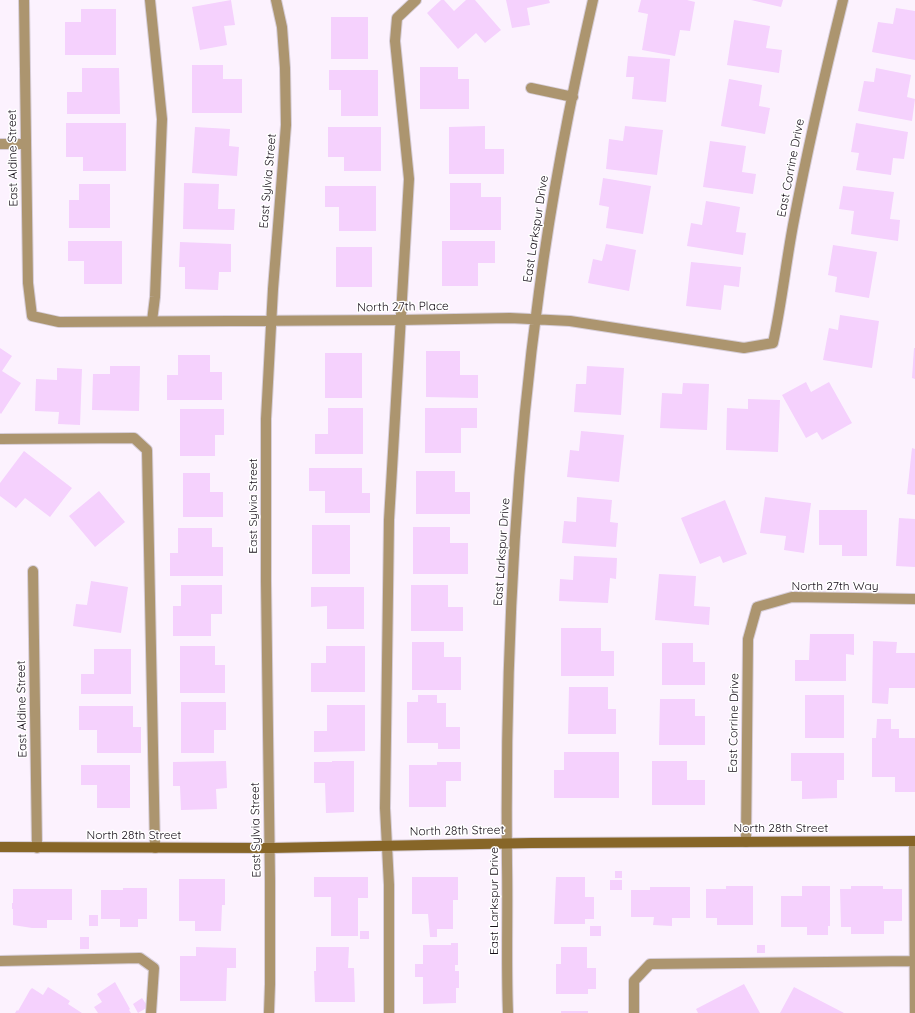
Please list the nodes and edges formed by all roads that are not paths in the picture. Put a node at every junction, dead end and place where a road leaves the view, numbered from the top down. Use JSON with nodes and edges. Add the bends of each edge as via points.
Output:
{"nodes":[{"id":1,"x":24,"y":0,"type":"edge"},
{"id":2,"x":150,"y":0,"type":"edge"},
{"id":3,"x":276,"y":0,"type":"edge"},
{"id":4,"x":416,"y":0,"type":"edge"},
{"id":5,"x":593,"y":0,"type":"edge"},
{"id":6,"x":843,"y":0,"type":"edge"},
{"id":7,"x":531,"y":88,"type":"dead end"},
{"id":8,"x":572,"y":97,"type":"junction"},
{"id":9,"x":0,"y":144,"type":"edge"},
{"id":10,"x":26,"y":144,"type":"junction"},
{"id":11,"x":32,"y":316,"type":"joint"},
{"id":12,"x":536,"y":319,"type":"junction"},
{"id":13,"x":400,"y":320,"type":"junction"},
{"id":14,"x":152,"y":321,"type":"junction"},
{"id":15,"x":271,"y":321,"type":"junction"},
{"id":16,"x":773,"y":343,"type":"joint"},
{"id":17,"x":0,"y":439,"type":"edge"},
{"id":18,"x":33,"y":571,"type":"dead end"},
{"id":19,"x":915,"y":599,"type":"edge"},
{"id":20,"x":757,"y":607,"type":"joint"},
{"id":21,"x":914,"y":841,"type":"edge"},
{"id":22,"x":746,"y":842,"type":"junction"},
{"id":23,"x":507,"y":843,"type":"junction"},
{"id":24,"x":387,"y":845,"type":"junction"},
{"id":25,"x":0,"y":848,"type":"edge"},
{"id":26,"x":37,"y":848,"type":"junction"},
{"id":27,"x":155,"y":848,"type":"junction"},
{"id":28,"x":270,"y":848,"type":"junction"},
{"id":29,"x":0,"y":960,"type":"edge"},
{"id":30,"x":914,"y":961,"type":"junction"},
{"id":31,"x":151,"y":1013,"type":"edge"},
{"id":32,"x":269,"y":1013,"type":"edge"},
{"id":33,"x":389,"y":1013,"type":"edge"},
{"id":34,"x":508,"y":1013,"type":"edge"},
{"id":35,"x":634,"y":1013,"type":"edge"},
{"id":36,"x":914,"y":1013,"type":"edge"}],
"edges":[{"from":1,"to":10,"type":"street","name":"East Aldine Street"},
{"from":2,"to":14,"type":"street","via":[[162,119]]},
{"from":3,"to":15,"type":"street","name":"East Sylvia Street","via":[[282,27],[286,125]]},
{"from":4,"to":13,"type":"street","via":[[397,18],[395,41],[409,179]]},
{"from":5,"to":8,"type":"street","name":"East Larkspur Drive"},
{"from":6,"to":16,"type":"street","name":"East Corrine Drive","via":[[807,153]]},
{"from":7,"to":8,"type":"street"},
{"from":8,"to":12,"type":"street","name":"East Larkspur Drive"},
{"from":9,"to":10,"type":"street"},
{"from":10,"to":11,"type":"street","name":"East Aldine Street","via":[[28,283]]},
{"from":11,"to":14,"type":"street","name":"North 27th Place","via":[[59,322]]},
{"from":12,"to":13,"type":"street","name":"North 27th Place"},
{"from":12,"to":16,"type":"street","name":"North 27th Place","via":[[570,321],[744,348]]},
{"from":12,"to":23,"type":"street","name":"East Larkspur Drive","via":[[521,458],[509,630]]},
{"from":13,"to":15,"type":"street","name":"North 27th Place"},
{"from":13,"to":24,"type":"street","via":[[389,520],[385,808]]},
{"from":14,"to":15,"type":"street","name":"North 27th Place"},
{"from":15,"to":28,"type":"street","name":"East Sylvia Street","via":[[266,419]]},
{"from":17,"to":27,"type":"street","via":[[134,438],[147,450]]},
{"from":18,"to":26,"type":"street","name":"East Aldine Street"},
{"from":19,"to":20,"type":"street","name":"North 27th Way","via":[[792,598]]},
{"from":20,"to":22,"type":"street","name":"East Corrine Drive","via":[[748,639]]},
{"from":21,"to":22,"type":"street","name":"North 28th Street"},
{"from":21,"to":30,"type":"street"},
{"from":22,"to":23,"type":"street","name":"North 28th Street"},
{"from":23,"to":24,"type":"street","name":"North 28th Street"},
{"from":23,"to":34,"type":"street","name":"East Larkspur Drive"},
{"from":24,"to":28,"type":"street","name":"North 28th Street"},
{"from":24,"to":33,"type":"street"},
{"from":25,"to":26,"type":"street","name":"North 28th Street"},
{"from":26,"to":27,"type":"street","name":"North 28th Street"},
{"from":27,"to":28,"type":"street","name":"North 28th Street"},
{"from":28,"to":32,"type":"street","name":"East Sylvia Street"},
{"from":29,"to":31,"type":"street","via":[[140,958],[154,968]]},
{"from":30,"to":35,"type":"street","via":[[650,964],[634,981]]},
{"from":30,"to":36,"type":"street"}]}
